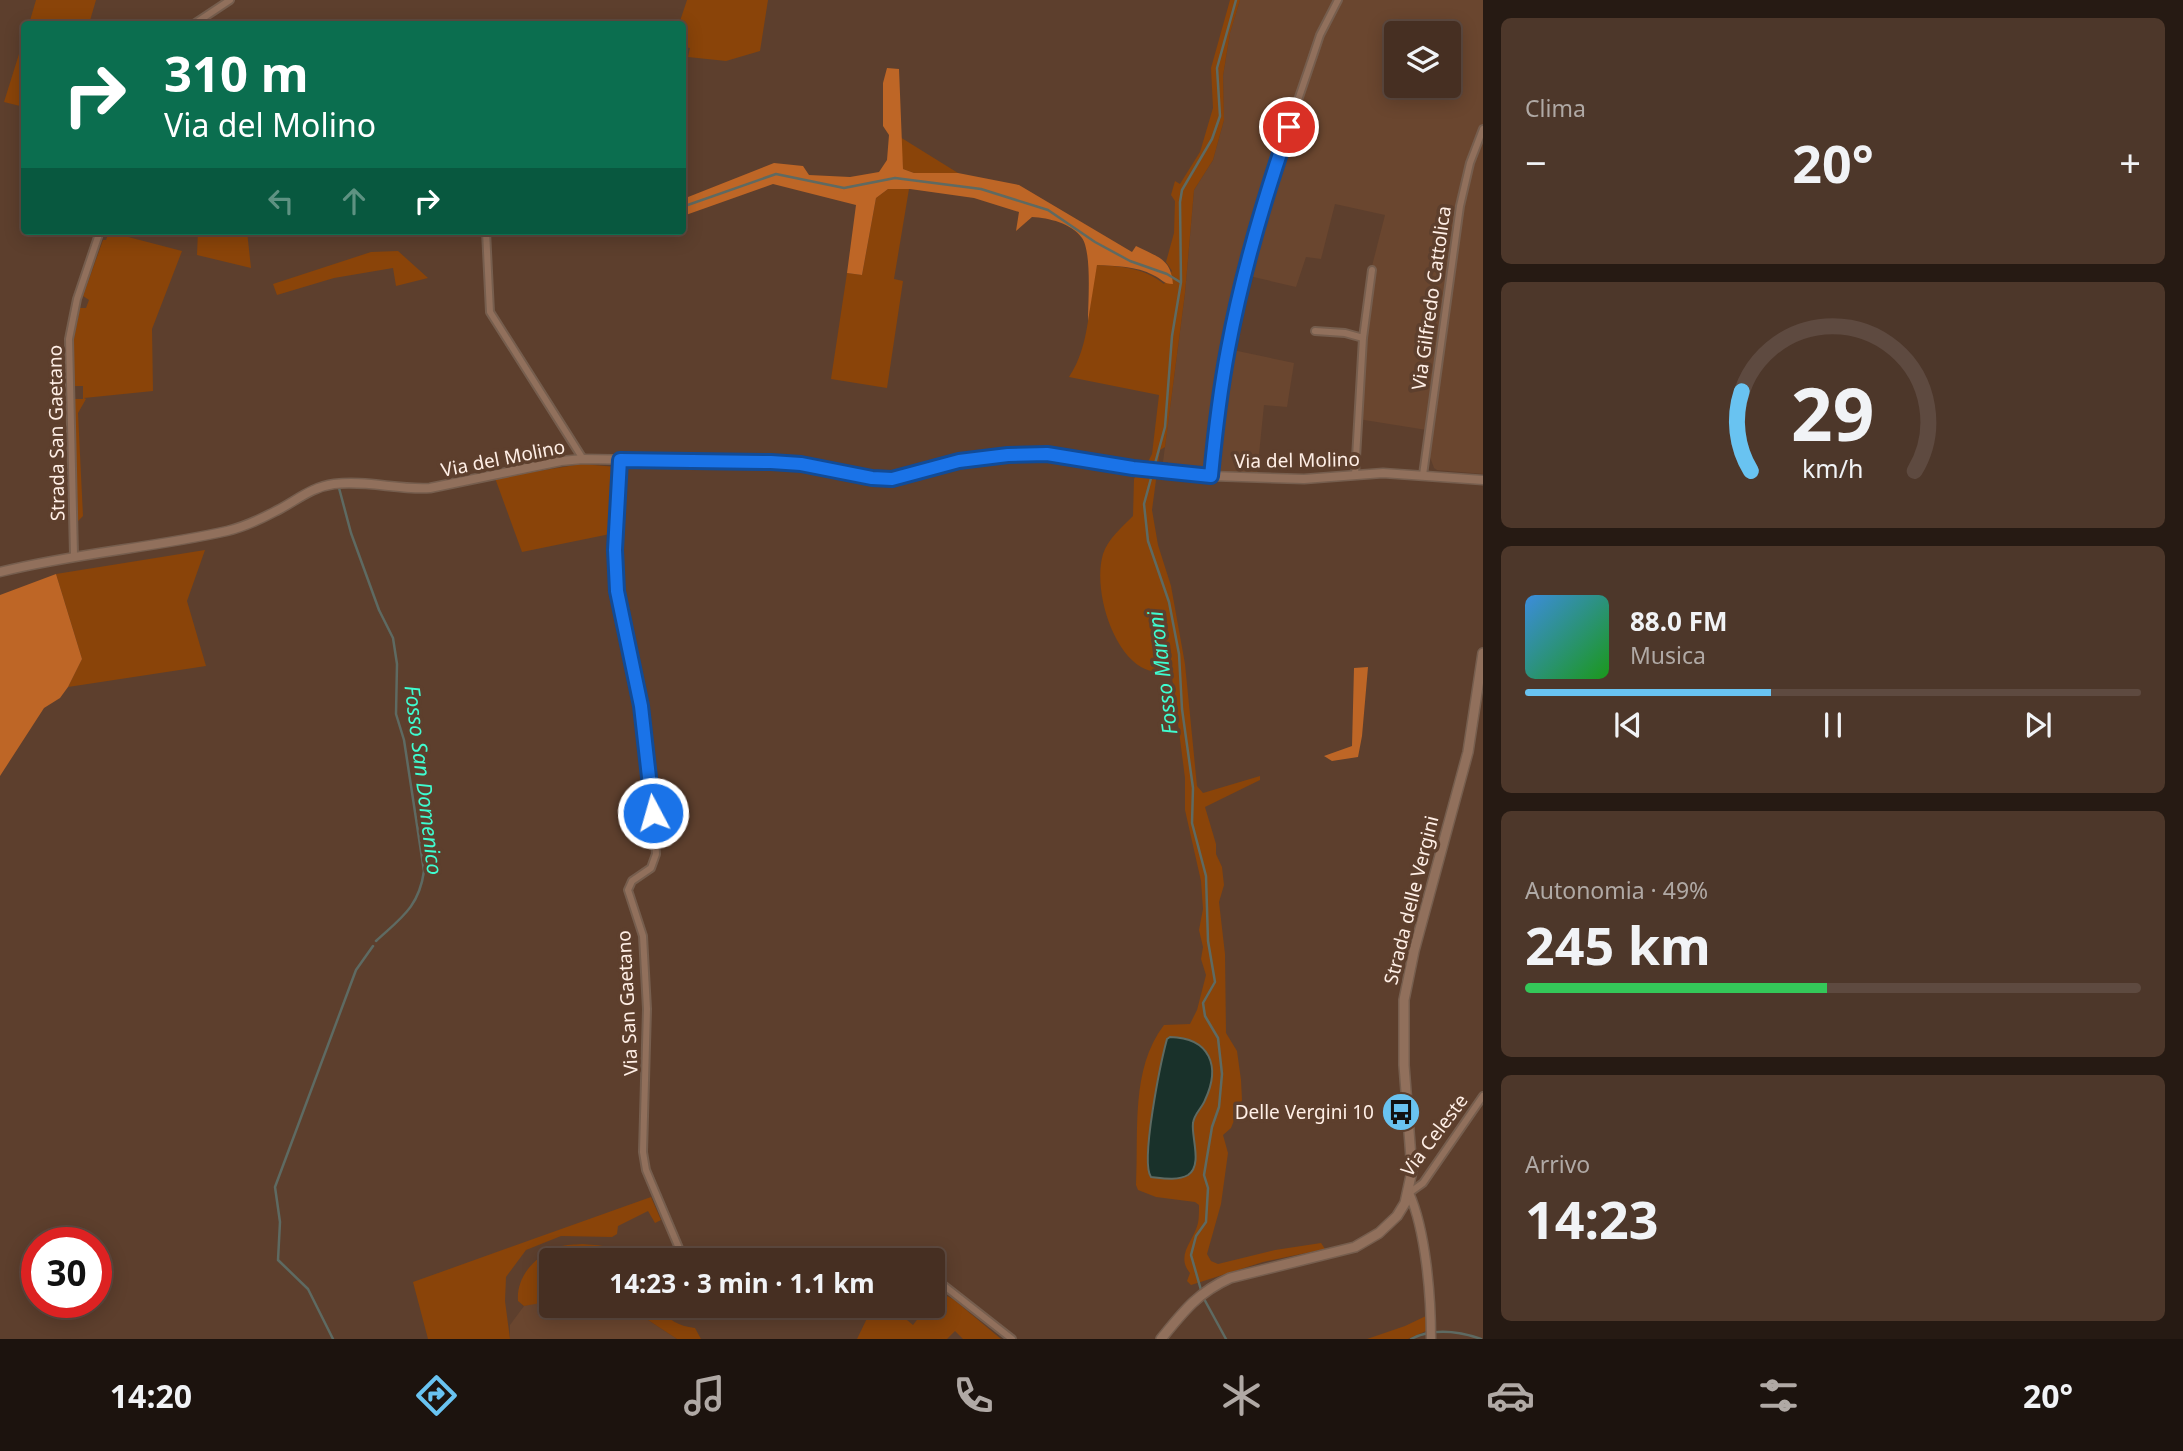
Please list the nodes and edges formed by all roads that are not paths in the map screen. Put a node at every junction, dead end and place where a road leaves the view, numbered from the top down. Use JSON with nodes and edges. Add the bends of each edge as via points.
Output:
{"nodes":[{"id":1,"x":230,"y":0,"type":"edge"},
{"id":2,"x":1338,"y":0,"type":"edge"},
{"id":3,"x":198,"y":21,"type":"edge"},
{"id":4,"x":1483,"y":129,"type":"edge"},
{"id":5,"x":99,"y":235,"type":"edge"},
{"id":6,"x":486,"y":235,"type":"edge"},
{"id":7,"x":1371,"y":270,"type":"dead end"},
{"id":8,"x":1315,"y":331,"type":"dead end"},
{"id":9,"x":1363,"y":338,"type":"junction"},
{"id":10,"x":583,"y":459,"type":"junction"},
{"id":11,"x":620,"y":460,"type":"junction"},
{"id":12,"x":1355,"y":475,"type":"junction"},
{"id":13,"x":1423,"y":475,"type":"junction"},
{"id":14,"x":1211,"y":476,"type":"junction"},
{"id":15,"x":1483,"y":480,"type":"edge"},
{"id":16,"x":74,"y":555,"type":"junction"},
{"id":17,"x":0,"y":572,"type":"edge"},
{"id":18,"x":1483,"y":653,"type":"edge"},
{"id":19,"x":1483,"y":1096,"type":"edge"},
{"id":20,"x":1409,"y":1193,"type":"junction"},
{"id":21,"x":679,"y":1248,"type":"edge"},
{"id":22,"x":945,"y":1286,"type":"edge"},
{"id":23,"x":1431,"y":1338,"type":"edge"},
{"id":24,"x":1012,"y":1339,"type":"edge"},
{"id":25,"x":1161,"y":1339,"type":"edge"}],
"edges":[{"from":1,"to":3,"type":"street"},
{"from":2,"to":14,"type":"street","via":[[1309,66],[1250,254],[1228,349]]},
{"from":4,"to":13,"type":"street","name":"Via Gilfredo Cattolica","via":[[1460,206]]},
{"from":5,"to":16,"type":"street","name":"Strada San Gaetano","via":[[69,339]]},
{"from":6,"to":10,"type":"street","via":[[490,312]]},
{"from":7,"to":9,"type":"street"},
{"from":8,"to":9,"type":"street"},
{"from":9,"to":12,"type":"street"},
{"from":10,"to":11,"type":"street","name":"Via del Molino"},
{"from":10,"to":16,"type":"street","name":"Via del Molino","via":[[430,488],[362,482],[332,485],[228,530]]},
{"from":11,"to":14,"type":"street","name":"Via del Molino","via":[[801,464],[884,479],[959,461],[1028,454]]},
{"from":11,"to":21,"type":"street","name":"Via San Gaetano","via":[[617,591],[641,706],[656,839],[651,868],[632,881],[628,890],[642,930],[644,960],[643,1152],[646,1170]]},
{"from":12,"to":13,"type":"street","name":"Via del Molino"},
{"from":12,"to":14,"type":"street","name":"Via del Molino","via":[[1304,479]]},
{"from":13,"to":15,"type":"street","name":"Via del Molino"},
{"from":16,"to":17,"type":"street","name":"Via del Molino"},
{"from":18,"to":20,"type":"main road","name":"Strada delle Vergini","via":[[1468,752],[1404,1000],[1412,1163]]},
{"from":19,"to":20,"type":"street","name":"Via Celeste","via":[[1423,1183]]},
{"from":20,"to":23,"type":"street","via":[[1419,1227]]},
{"from":20,"to":25,"type":"main road","name":"Strada delle Vergini","via":[[1396,1216],[1368,1241],[1343,1252],[1213,1286],[1197,1297]]},
{"from":22,"to":24,"type":"street"}]}
